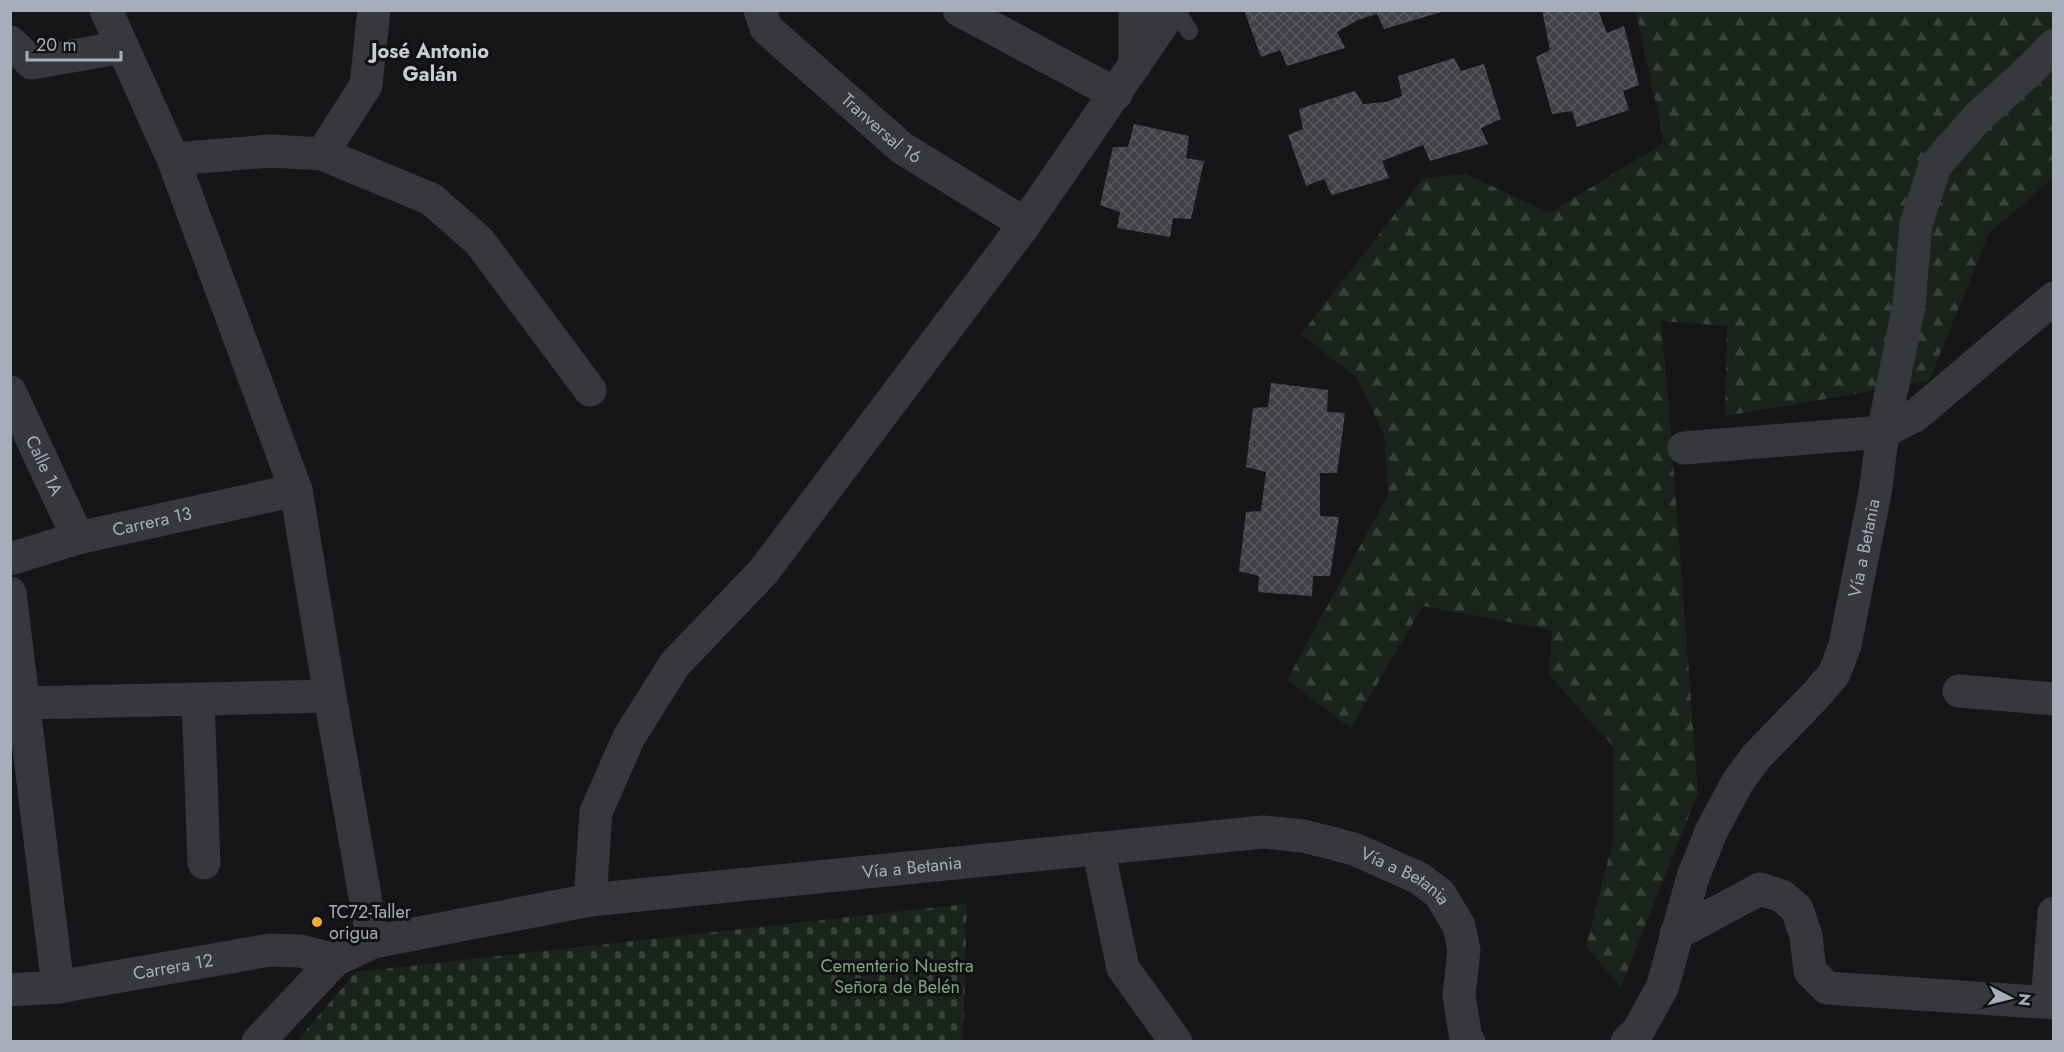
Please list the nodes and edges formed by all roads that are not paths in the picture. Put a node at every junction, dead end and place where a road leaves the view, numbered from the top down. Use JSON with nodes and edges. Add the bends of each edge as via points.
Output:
{"nodes":[{"id":1,"x":106,"y":10,"type":"edge"},
{"id":2,"x":374,"y":10,"type":"edge"},
{"id":3,"x":760,"y":10,"type":"edge"},
{"id":4,"x":959,"y":10,"type":"edge"},
{"id":5,"x":1135,"y":10,"type":"edge"},
{"id":6,"x":1176,"y":10,"type":"edge"},
{"id":7,"x":1180,"y":21,"type":"edge"},
{"id":8,"x":10,"y":42,"type":"edge"},
{"id":9,"x":2054,"y":45,"type":"edge"},
{"id":10,"x":123,"y":47,"type":"junction"},
{"id":11,"x":1135,"y":66,"type":"junction"},
{"id":12,"x":1116,"y":94,"type":"junction"},
{"id":13,"x":322,"y":154,"type":"junction"},
{"id":14,"x":173,"y":159,"type":"junction"},
{"id":15,"x":1025,"y":224,"type":"junction"},
{"id":16,"x":2054,"y":298,"type":"edge"},
{"id":17,"x":590,"y":390,"type":"dead end"},
{"id":18,"x":10,"y":392,"type":"edge"},
{"id":19,"x":1883,"y":432,"type":"junction"},
{"id":20,"x":1684,"y":448,"type":"dead end"},
{"id":21,"x":296,"y":490,"type":"junction"},
{"id":22,"x":78,"y":538,"type":"junction"},
{"id":23,"x":10,"y":559,"type":"edge"},
{"id":24,"x":10,"y":592,"type":"edge"},
{"id":25,"x":1959,"y":691,"type":"dead end"},
{"id":26,"x":330,"y":696,"type":"junction"},
{"id":27,"x":198,"y":699,"type":"junction"},
{"id":28,"x":2054,"y":699,"type":"edge"},
{"id":29,"x":24,"y":703,"type":"junction"},
{"id":30,"x":1098,"y":848,"type":"junction"},
{"id":31,"x":204,"y":863,"type":"dead end"},
{"id":32,"x":590,"y":900,"type":"junction"},
{"id":33,"x":2054,"y":913,"type":"edge"},
{"id":34,"x":1676,"y":934,"type":"junction"},
{"id":35,"x":373,"y":942,"type":"junction"},
{"id":36,"x":335,"y":960,"type":"junction"},
{"id":37,"x":58,"y":987,"type":"junction"},
{"id":38,"x":10,"y":990,"type":"edge"},
{"id":39,"x":2050,"y":1002,"type":"edge"},
{"id":40,"x":258,"y":1041,"type":"edge"},
{"id":41,"x":1176,"y":1041,"type":"edge"},
{"id":42,"x":1467,"y":1041,"type":"edge"},
{"id":43,"x":1628,"y":1041,"type":"edge"}],
"edges":[{"from":1,"to":10,"type":"street"},
{"from":2,"to":13,"type":"street","via":[[366,85]]},
{"from":3,"to":15,"type":"street","name":"Tranversal 16","via":[[766,28],[902,148]]},
{"from":4,"to":12,"type":"street"},
{"from":5,"to":11,"type":"street"},
{"from":6,"to":7,"type":"lane"},
{"from":7,"to":11,"type":"street"},
{"from":8,"to":10,"type":"street","via":[[32,63]]},
{"from":9,"to":19,"type":"street","name":"Vía a Betania","via":[[1977,118],[1935,166],[1916,224],[1909,305]]},
{"from":10,"to":14,"type":"street"},
{"from":11,"to":12,"type":"street"},
{"from":12,"to":15,"type":"street"},
{"from":13,"to":14,"type":"street","via":[[271,151]]},
{"from":13,"to":17,"type":"street","via":[[431,200],[479,241]]},
{"from":14,"to":21,"type":"street"},
{"from":15,"to":32,"type":"street","via":[[763,572],[675,664],[629,737],[596,812]]},
{"from":16,"to":19,"type":"street","via":[[1916,415]]},
{"from":18,"to":22,"type":"street","name":"Calle 1A"},
{"from":19,"to":20,"type":"street"},
{"from":19,"to":34,"type":"street","name":"Vía a Betania","via":[[1854,608],[1834,674],[1756,757],[1737,783],[1711,832]]},
{"from":21,"to":22,"type":"street","name":"Carrera 13"},
{"from":21,"to":26,"type":"street"},
{"from":22,"to":23,"type":"street","name":"Carrera 13"},
{"from":24,"to":29,"type":"street"},
{"from":25,"to":28,"type":"street"},
{"from":26,"to":27,"type":"street"},
{"from":26,"to":35,"type":"street"},
{"from":27,"to":29,"type":"street"},
{"from":27,"to":31,"type":"street"},
{"from":29,"to":37,"type":"street"},
{"from":30,"to":32,"type":"street","name":"Vía a Betania"},
{"from":30,"to":41,"type":"street","via":[[1123,968]]},
{"from":30,"to":42,"type":"street","name":"Vía a Betania","via":[[1263,832],[1303,836],[1354,849],[1419,878],[1440,894],[1459,926],[1464,950],[1459,996]]},
{"from":32,"to":35,"type":"street","name":"Vía a Betania"},
{"from":33,"to":39,"type":"street"},
{"from":34,"to":39,"type":"street","via":[[1760,889],[1782,896],[1797,909],[1806,936],[1810,971],[1827,988]]},
{"from":34,"to":43,"type":"street","name":"Vía a Betania","via":[[1662,988],[1638,1031]]},
{"from":35,"to":36,"type":"street","name":"Vía a Betania"},
{"from":36,"to":37,"type":"street","name":"Carrera 12","via":[[300,951],[270,950]]},
{"from":36,"to":40,"type":"street","name":"Vía a Betania"},
{"from":37,"to":38,"type":"street","name":"Carrera 12"}]}
